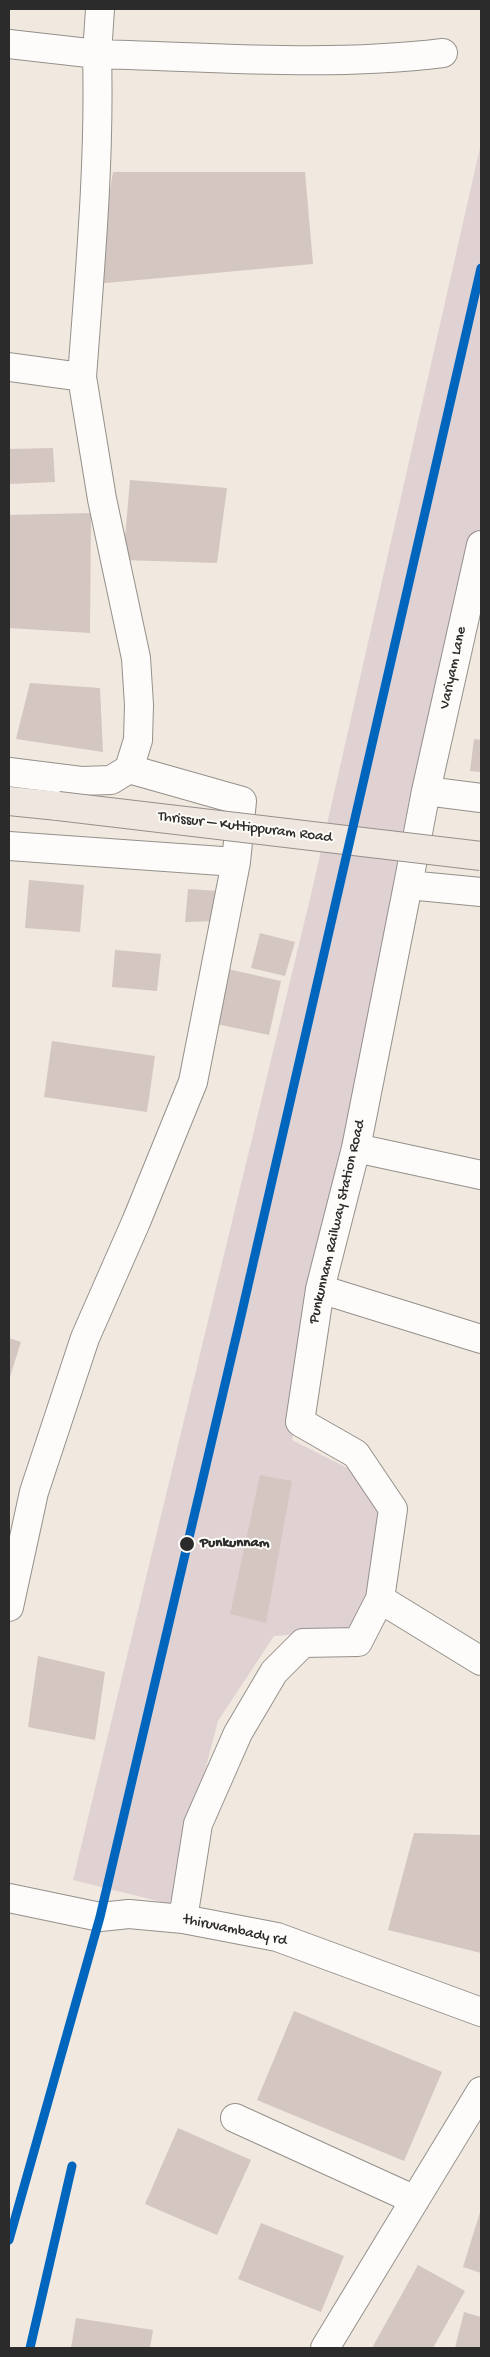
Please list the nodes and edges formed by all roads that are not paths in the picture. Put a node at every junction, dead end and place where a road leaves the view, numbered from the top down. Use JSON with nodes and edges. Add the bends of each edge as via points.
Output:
{"nodes":[{"id":1,"x":100,"y":9,"type":"edge"},
{"id":2,"x":9,"y":44,"type":"edge"},
{"id":3,"x":442,"y":53,"type":"dead end"},
{"id":4,"x":97,"y":54,"type":"junction"},
{"id":5,"x":9,"y":367,"type":"edge"},
{"id":6,"x":82,"y":377,"type":"junction"},
{"id":7,"x":481,"y":545,"type":"edge"},
{"id":8,"x":129,"y":769,"type":"junction"},
{"id":9,"x":9,"y":772,"type":"edge"},
{"id":10,"x":426,"y":791,"type":"junction"},
{"id":11,"x":481,"y":798,"type":"edge"},
{"id":12,"x":9,"y":802,"type":"edge"},
{"id":13,"x":9,"y":846,"type":"edge"},
{"id":14,"x":481,"y":856,"type":"edge"},
{"id":15,"x":236,"y":862,"type":"junction"},
{"id":16,"x":408,"y":885,"type":"junction"},
{"id":17,"x":481,"y":892,"type":"edge"},
{"id":18,"x":356,"y":1148,"type":"junction"},
{"id":19,"x":481,"y":1175,"type":"edge"},
{"id":20,"x":320,"y":1289,"type":"junction"},
{"id":21,"x":481,"y":1339,"type":"edge"},
{"id":22,"x":380,"y":1599,"type":"junction"},
{"id":23,"x":9,"y":1607,"type":"edge"},
{"id":24,"x":481,"y":1661,"type":"edge"},
{"id":25,"x":9,"y":1898,"type":"edge"},
{"id":26,"x":183,"y":1919,"type":"junction"},
{"id":27,"x":481,"y":2012,"type":"edge"},
{"id":28,"x":481,"y":2091,"type":"edge"},
{"id":29,"x":235,"y":2118,"type":"dead end"},
{"id":30,"x":415,"y":2200,"type":"junction"},
{"id":31,"x":325,"y":2348,"type":"edge"}],
"edges":[{"from":1,"to":4,"type":"street"},
{"from":2,"to":4,"type":"street"},
{"from":3,"to":4,"type":"street","via":[[390,60]]},
{"from":4,"to":6,"type":"street","via":[[92,244]]},
{"from":5,"to":6,"type":"street"},
{"from":6,"to":8,"type":"street","via":[[102,499],[136,658],[138,740]]},
{"from":7,"to":10,"type":"street","name":"Variyam Lane"},
{"from":8,"to":9,"type":"street","via":[[111,780],[81,781]]},
{"from":8,"to":15,"type":"street","via":[[242,801]]},
{"from":10,"to":11,"type":"street"},
{"from":10,"to":16,"type":"street","name":"Variyam Lane"},
{"from":12,"to":14,"type":"main road","name":"Thrissur – Kuttippuram Road","bridge":true},
{"from":13,"to":15,"type":"street"},
{"from":15,"to":23,"type":"street","via":[[194,1082],[85,1338],[34,1492]]},
{"from":16,"to":17,"type":"street"},
{"from":16,"to":18,"type":"street","name":"Punkunnam Railway Station Road"},
{"from":18,"to":19,"type":"street"},
{"from":18,"to":20,"type":"street","name":"Punkunnam Railway Station Road"},
{"from":20,"to":21,"type":"street"},
{"from":20,"to":22,"type":"street","name":"Punkunnam Railway Station Road","via":[[300,1422],[356,1454],[393,1509]]},
{"from":22,"to":24,"type":"street"},
{"from":22,"to":26,"type":"street","name":"Punkunnam Railway Station Road","via":[[358,1642],[303,1643],[274,1672],[238,1733],[198,1824]]},
{"from":25,"to":26,"type":"street","name":"thiruvambady rd","via":[[100,1917],[129,1914]]},
{"from":26,"to":27,"type":"street","name":"thiruvambady rd","via":[[277,1937]]},
{"from":28,"to":30,"type":"street"},
{"from":29,"to":30,"type":"street"},
{"from":30,"to":31,"type":"street"}]}
